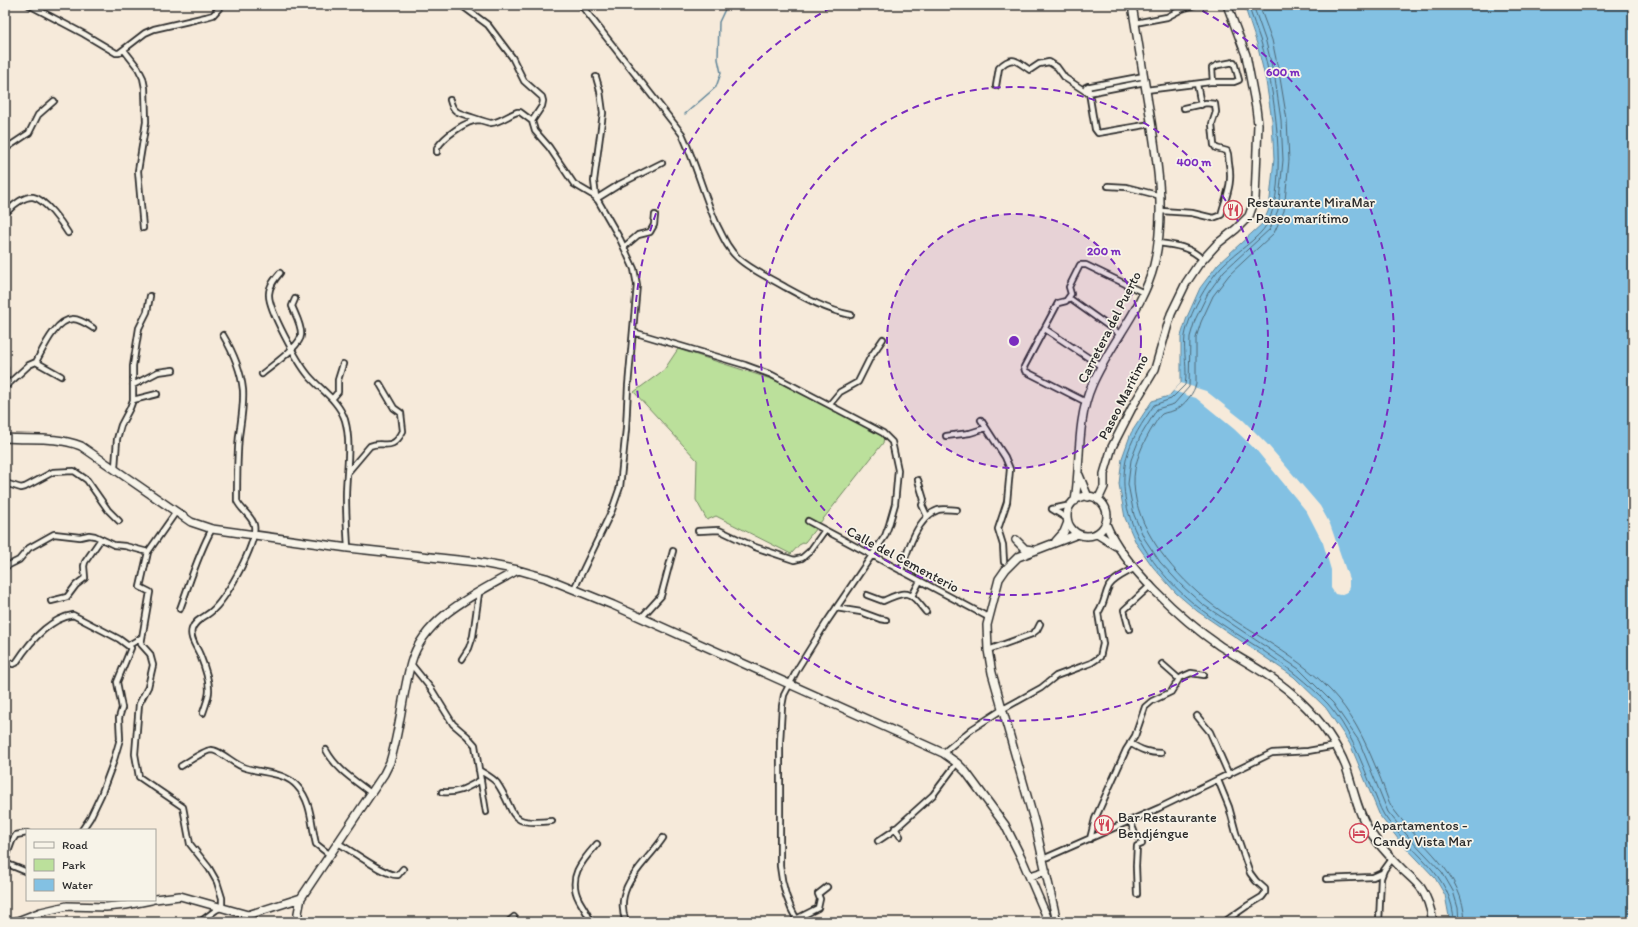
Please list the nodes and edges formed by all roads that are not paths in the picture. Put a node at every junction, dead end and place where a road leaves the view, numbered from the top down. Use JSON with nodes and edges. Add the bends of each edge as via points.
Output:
{"nodes":[{"id":1,"x":29,"y":5,"type":"edge"},
{"id":2,"x":222,"y":5,"type":"edge"},
{"id":3,"x":461,"y":5,"type":"edge"},
{"id":4,"x":581,"y":5,"type":"edge"},
{"id":5,"x":1132,"y":5,"type":"edge"},
{"id":6,"x":1194,"y":5,"type":"edge"},
{"id":7,"x":1227,"y":5,"type":"edge"},
{"id":8,"x":1135,"y":23,"type":"junction"},
{"id":9,"x":124,"y":50,"type":"junction"},
{"id":10,"x":596,"y":77,"type":"dead end"},
{"id":11,"x":1213,"y":82,"type":"junction"},
{"id":12,"x":1145,"y":83,"type":"junction"},
{"id":13,"x":1197,"y":84,"type":"junction"},
{"id":14,"x":996,"y":86,"type":"dead end"},
{"id":15,"x":1088,"y":86,"type":"junction"},
{"id":16,"x":1082,"y":88,"type":"junction"},
{"id":17,"x":1088,"y":93,"type":"junction"},
{"id":18,"x":450,"y":100,"type":"dead end"},
{"id":19,"x":54,"y":101,"type":"dead end"},
{"id":20,"x":1201,"y":104,"type":"junction"},
{"id":21,"x":1184,"y":108,"type":"dead end"},
{"id":22,"x":482,"y":120,"type":"junction"},
{"id":23,"x":532,"y":121,"type":"junction"},
{"id":24,"x":1152,"y":124,"type":"junction"},
{"id":25,"x":5,"y":149,"type":"edge"},
{"id":26,"x":437,"y":152,"type":"dead end"},
{"id":27,"x":662,"y":163,"type":"dead end"},
{"id":28,"x":1108,"y":186,"type":"dead end"},
{"id":29,"x":1161,"y":196,"type":"junction"},
{"id":30,"x":596,"y":198,"type":"junction"},
{"id":31,"x":5,"y":208,"type":"edge"},
{"id":32,"x":1161,"y":211,"type":"junction"},
{"id":33,"x":655,"y":215,"type":"dead end"},
{"id":34,"x":143,"y":228,"type":"dead end"},
{"id":35,"x":68,"y":233,"type":"dead end"},
{"id":36,"x":1158,"y":243,"type":"junction"},
{"id":37,"x":624,"y":247,"type":"junction"},
{"id":38,"x":1203,"y":260,"type":"junction"},
{"id":39,"x":280,"y":273,"type":"dead end"},
{"id":40,"x":1144,"y":293,"type":"junction"},
{"id":41,"x":150,"y":296,"type":"dead end"},
{"id":42,"x":1069,"y":298,"type":"junction"},
{"id":43,"x":295,"y":299,"type":"dead end"},
{"id":44,"x":851,"y":315,"type":"dead end"},
{"id":45,"x":93,"y":328,"type":"dead end"},
{"id":46,"x":1045,"y":329,"type":"junction"},
{"id":47,"x":633,"y":332,"type":"junction"},
{"id":48,"x":223,"y":335,"type":"dead end"},
{"id":49,"x":1121,"y":335,"type":"junction"},
{"id":50,"x":883,"y":339,"type":"dead end"},
{"id":51,"x":292,"y":349,"type":"junction"},
{"id":52,"x":36,"y":362,"type":"junction"},
{"id":53,"x":343,"y":364,"type":"dead end"},
{"id":54,"x":1101,"y":366,"type":"junction"},
{"id":55,"x":5,"y":369,"type":"edge"},
{"id":56,"x":173,"y":370,"type":"dead end"},
{"id":57,"x":262,"y":374,"type":"dead end"},
{"id":58,"x":61,"y":376,"type":"dead end"},
{"id":59,"x":5,"y":383,"type":"edge"},
{"id":60,"x":380,"y":384,"type":"dead end"},
{"id":61,"x":133,"y":385,"type":"junction"},
{"id":62,"x":5,"y":387,"type":"edge"},
{"id":63,"x":157,"y":394,"type":"dead end"},
{"id":64,"x":332,"y":399,"type":"junction"},
{"id":65,"x":133,"y":400,"type":"junction"},
{"id":66,"x":1086,"y":402,"type":"junction"},
{"id":67,"x":830,"y":404,"type":"junction"},
{"id":68,"x":981,"y":420,"type":"dead end"},
{"id":69,"x":986,"y":428,"type":"junction"},
{"id":70,"x":946,"y":436,"type":"dead end"},
{"id":71,"x":5,"y":438,"type":"edge"},
{"id":72,"x":115,"y":468,"type":"junction"},
{"id":73,"x":1078,"y":470,"type":"junction"},
{"id":74,"x":348,"y":472,"type":"junction"},
{"id":75,"x":918,"y":480,"type":"dead end"},
{"id":76,"x":5,"y":483,"type":"edge"},
{"id":77,"x":1088,"y":497,"type":"junction"},
{"id":78,"x":1098,"y":500,"type":"junction"},
{"id":79,"x":1073,"y":503,"type":"junction"},
{"id":80,"x":957,"y":510,"type":"dead end"},
{"id":81,"x":176,"y":512,"type":"junction"},
{"id":82,"x":927,"y":516,"type":"junction"},
{"id":83,"x":1068,"y":520,"type":"junction"},
{"id":84,"x":119,"y":521,"type":"dead end"},
{"id":85,"x":808,"y":521,"type":"dead end"},
{"id":86,"x":1106,"y":524,"type":"junction"},
{"id":87,"x":212,"y":529,"type":"junction"},
{"id":88,"x":825,"y":530,"type":"junction"},
{"id":89,"x":698,"y":531,"type":"dead end"},
{"id":90,"x":1078,"y":534,"type":"junction"},
{"id":91,"x":1097,"y":534,"type":"junction"},
{"id":92,"x":254,"y":535,"type":"junction"},
{"id":93,"x":101,"y":539,"type":"junction"},
{"id":94,"x":1016,"y":540,"type":"dead end"},
{"id":95,"x":1052,"y":544,"type":"junction"},
{"id":96,"x":348,"y":548,"type":"junction"},
{"id":97,"x":1120,"y":548,"type":"junction"},
{"id":98,"x":1033,"y":550,"type":"junction"},
{"id":99,"x":673,"y":551,"type":"dead end"},
{"id":100,"x":148,"y":552,"type":"junction"},
{"id":101,"x":872,"y":555,"type":"junction"},
{"id":102,"x":1004,"y":562,"type":"dead end"},
{"id":103,"x":5,"y":567,"type":"edge"},
{"id":104,"x":1135,"y":568,"type":"junction"},
{"id":105,"x":518,"y":570,"type":"junction"},
{"id":106,"x":902,"y":571,"type":"junction"},
{"id":107,"x":920,"y":581,"type":"junction"},
{"id":108,"x":1151,"y":585,"type":"junction"},
{"id":109,"x":574,"y":589,"type":"junction"},
{"id":110,"x":479,"y":593,"type":"junction"},
{"id":111,"x":867,"y":595,"type":"dead end"},
{"id":112,"x":912,"y":596,"type":"junction"},
{"id":113,"x":51,"y":601,"type":"dead end"},
{"id":114,"x":836,"y":608,"type":"junction"},
{"id":115,"x":180,"y":609,"type":"dead end"},
{"id":116,"x":926,"y":612,"type":"dead end"},
{"id":117,"x":988,"y":617,"type":"junction"},
{"id":118,"x":641,"y":618,"type":"junction"},
{"id":119,"x":886,"y":620,"type":"dead end"},
{"id":120,"x":1040,"y":624,"type":"dead end"},
{"id":121,"x":1129,"y":629,"type":"dead end"},
{"id":122,"x":141,"y":638,"type":"junction"},
{"id":123,"x":129,"y":645,"type":"junction"},
{"id":124,"x":988,"y":650,"type":"junction"},
{"id":125,"x":5,"y":659,"type":"edge"},
{"id":126,"x":462,"y":659,"type":"dead end"},
{"id":127,"x":411,"y":664,"type":"junction"},
{"id":128,"x":1162,"y":664,"type":"dead end"},
{"id":129,"x":1204,"y":675,"type":"dead end"},
{"id":130,"x":1179,"y":679,"type":"junction"},
{"id":131,"x":790,"y":684,"type":"junction"},
{"id":132,"x":1003,"y":709,"type":"junction"},
{"id":133,"x":203,"y":713,"type":"dead end"},
{"id":134,"x":1196,"y":716,"type":"dead end"},
{"id":135,"x":1130,"y":743,"type":"junction"},
{"id":136,"x":1336,"y":746,"type":"junction"},
{"id":137,"x":326,"y":750,"type":"dead end"},
{"id":138,"x":943,"y":753,"type":"junction"},
{"id":139,"x":1161,"y":753,"type":"dead end"},
{"id":140,"x":957,"y":763,"type":"junction"},
{"id":141,"x":181,"y":766,"type":"dead end"},
{"id":142,"x":479,"y":770,"type":"junction"},
{"id":143,"x":1229,"y":775,"type":"junction"},
{"id":144,"x":481,"y":780,"type":"junction"},
{"id":145,"x":1218,"y":780,"type":"junction"},
{"id":146,"x":442,"y":792,"type":"dead end"},
{"id":147,"x":371,"y":793,"type":"junction"},
{"id":148,"x":486,"y":812,"type":"dead end"},
{"id":149,"x":552,"y":821,"type":"dead end"},
{"id":150,"x":1130,"y":821,"type":"junction"},
{"id":151,"x":895,"y":828,"type":"junction"},
{"id":152,"x":83,"y":829,"type":"edge"},
{"id":153,"x":26,"y":833,"type":"edge"},
{"id":154,"x":900,"y":836,"type":"dead end"},
{"id":155,"x":663,"y":838,"type":"dead end"},
{"id":156,"x":1090,"y":839,"type":"junction"},
{"id":157,"x":878,"y":841,"type":"dead end"},
{"id":158,"x":338,"y":843,"type":"junction"},
{"id":159,"x":597,"y":844,"type":"dead end"},
{"id":160,"x":330,"y":855,"type":"junction"},
{"id":161,"x":1392,"y":859,"type":"junction"},
{"id":162,"x":5,"y":860,"type":"edge"},
{"id":163,"x":1044,"y":860,"type":"junction"},
{"id":164,"x":5,"y":863,"type":"edge"},
{"id":165,"x":403,"y":869,"type":"dead end"},
{"id":166,"x":1046,"y":871,"type":"junction"},
{"id":167,"x":26,"y":872,"type":"edge"},
{"id":168,"x":1382,"y":873,"type":"junction"},
{"id":169,"x":1030,"y":876,"type":"junction"},
{"id":170,"x":1326,"y":879,"type":"dead end"},
{"id":171,"x":827,"y":888,"type":"dead end"},
{"id":172,"x":1137,"y":894,"type":"dead end"},
{"id":173,"x":301,"y":898,"type":"junction"},
{"id":174,"x":156,"y":899,"type":"edge"},
{"id":175,"x":145,"y":901,"type":"edge"},
{"id":176,"x":222,"y":907,"type":"junction"},
{"id":177,"x":514,"y":917,"type":"dead end"},
{"id":178,"x":797,"y":920,"type":"edge"},
{"id":179,"x":15,"y":922,"type":"edge"},
{"id":180,"x":200,"y":922,"type":"edge"},
{"id":181,"x":298,"y":922,"type":"edge"},
{"id":182,"x":508,"y":922,"type":"edge"},
{"id":183,"x":591,"y":922,"type":"edge"},
{"id":184,"x":626,"y":922,"type":"edge"},
{"id":185,"x":1049,"y":922,"type":"edge"},
{"id":186,"x":1057,"y":922,"type":"edge"},
{"id":187,"x":1224,"y":922,"type":"edge"},
{"id":188,"x":1379,"y":922,"type":"edge"},
{"id":189,"x":1433,"y":922,"type":"edge"}],
"edges":[{"from":1,"to":9,"type":"street","via":[[116,53]]},
{"from":2,"to":9,"type":"street","via":[[213,15],[154,28]]},
{"from":3,"to":23,"type":"street","via":[[488,25],[512,57],[524,81],[542,97],[542,106]]},
{"from":4,"to":44,"type":"street","via":[[682,134],[708,204],[724,241],[732,252],[747,264],[811,302],[826,309]]},
{"from":5,"to":8,"type":"main road","name":"Carretera del Puerto"},
{"from":6,"to":8,"type":"street","via":[[1167,17]]},
{"from":7,"to":38,"type":"main road","name":"Paseo Marítimo","via":[[1246,55],[1257,114],[1255,199],[1249,216]]},
{"from":8,"to":12,"type":"main road","name":"Carretera del Puerto"},
{"from":9,"to":34,"type":"street","via":[[143,78],[146,104],[146,122],[138,172]]},
{"from":10,"to":30,"type":"street","via":[[603,113],[594,181]]},
{"from":11,"to":11,"type":"street","via":[[1212,68],[1234,62],[1239,80]]},
{"from":11,"to":13,"type":"street"},
{"from":12,"to":13,"type":"street"},
{"from":12,"to":15,"type":"street"},
{"from":12,"to":17,"type":"street"},
{"from":12,"to":24,"type":"main road","name":"Carretera del Puerto"},
{"from":13,"to":20,"type":"street"},
{"from":14,"to":16,"type":"street","via":[[999,68],[1013,60],[1030,70],[1039,64],[1050,62],[1065,78]]},
{"from":15,"to":16,"type":"street"},
{"from":15,"to":17,"type":"street"},
{"from":16,"to":17,"type":"street"},
{"from":17,"to":24,"type":"street","via":[[1095,129],[1098,132]]},
{"from":18,"to":22,"type":"street","via":[[454,110]]},
{"from":19,"to":25,"type":"street","via":[[38,115],[29,133]]},
{"from":20,"to":21,"type":"street"},
{"from":20,"to":32,"type":"street","via":[[1215,104],[1216,112],[1212,124],[1214,145],[1228,154],[1229,190],[1221,215],[1213,218],[1192,213]]},
{"from":22,"to":23,"type":"street","via":[[492,123],[520,112]]},
{"from":22,"to":26,"type":"street","via":[[468,123],[441,141]]},
{"from":23,"to":30,"type":"street","via":[[535,131],[574,184]]},
{"from":24,"to":29,"type":"main road","name":"Carretera del Puerto"},
{"from":27,"to":30,"type":"street"},
{"from":28,"to":29,"type":"street","via":[[1126,187]]},
{"from":29,"to":32,"type":"main road","name":"Carretera del Puerto"},
{"from":30,"to":37,"type":"street"},
{"from":31,"to":35,"type":"street","via":[[9,210],[16,204],[36,198],[56,215]]},
{"from":32,"to":36,"type":"main road","name":"Carretera del Puerto"},
{"from":33,"to":37,"type":"street","via":[[650,232],[638,235]]},
{"from":36,"to":38,"type":"street","via":[[1188,248]]},
{"from":36,"to":40,"type":"main road","name":"Carretera del Puerto","via":[[1151,277]]},
{"from":37,"to":47,"type":"street","via":[[636,275]]},
{"from":38,"to":78,"type":"main road","name":"Paseo Marítimo","via":[[1186,283],[1171,314],[1155,369],[1112,447],[1104,474],[1104,487]]},
{"from":39,"to":51,"type":"street","via":[[271,286],[270,302],[281,331]]},
{"from":40,"to":42,"type":"street","via":[[1083,264],[1080,265],[1069,287]]},
{"from":40,"to":49,"type":"main road","name":"Carretera del Puerto"},
{"from":41,"to":61,"type":"street","via":[[147,312],[139,328]]},
{"from":42,"to":46,"type":"street","via":[[1058,303]]},
{"from":42,"to":49,"type":"street"},
{"from":43,"to":51,"type":"street","via":[[292,306],[302,336]]},
{"from":45,"to":52,"type":"street","via":[[79,320],[64,322],[49,337]]},
{"from":46,"to":54,"type":"street"},
{"from":46,"to":66,"type":"street","via":[[1025,371]]},
{"from":47,"to":67,"type":"street","via":[[745,365],[772,375]]},
{"from":47,"to":109,"type":"street","via":[[620,487],[612,510]]},
{"from":48,"to":92,"type":"street","via":[[234,354],[243,389],[237,501],[253,522]]},
{"from":49,"to":54,"type":"main road","name":"Carretera del Puerto"},
{"from":50,"to":67,"type":"street","via":[[858,382],[840,392]]},
{"from":51,"to":57,"type":"street"},
{"from":51,"to":64,"type":"street","via":[[308,375]]},
{"from":52,"to":58,"type":"street"},
{"from":52,"to":62,"type":"street"},
{"from":53,"to":64,"type":"street","via":[[338,380],[338,392]]},
{"from":54,"to":66,"type":"main road","name":"Carretera del Puerto"},
{"from":55,"to":59,"type":"street"},
{"from":56,"to":61,"type":"street","via":[[158,372]]},
{"from":60,"to":74,"type":"street","via":[[394,408],[401,413],[403,431],[397,440],[389,445],[370,446]]},
{"from":61,"to":65,"type":"street"},
{"from":63,"to":65,"type":"street"},
{"from":64,"to":74,"type":"street","via":[[345,420],[349,441]]},
{"from":65,"to":72,"type":"street","via":[[117,439]]},
{"from":66,"to":73,"type":"main road","name":"Carretera del Puerto"},
{"from":67,"to":101,"type":"street","via":[[883,433],[892,442],[895,452],[898,470],[895,504],[885,536]]},
{"from":68,"to":69,"type":"street"},
{"from":69,"to":70,"type":"street"},
{"from":69,"to":102,"type":"street","via":[[1005,457],[1010,470],[1006,502],[998,529],[1003,545]]},
{"from":71,"to":72,"type":"main road","via":[[52,438],[68,441],[81,446]]},
{"from":72,"to":81,"type":"main road"},
{"from":73,"to":77,"type":"main road","name":"Carretera del Puerto"},
{"from":73,"to":79,"type":"main road","name":"Carretera del Puerto"},
{"from":74,"to":96,"type":"street"},
{"from":75,"to":82,"type":"street","via":[[924,500],[922,505]]},
{"from":76,"to":84,"type":"street","via":[[25,487],[53,472],[74,471],[87,480]]},
{"from":77,"to":78,"type":"main road"},
{"from":77,"to":79,"type":"main road"},
{"from":78,"to":86,"type":"main road","via":[[1106,512]]},
{"from":79,"to":83,"type":"main road"},
{"from":79,"to":83,"type":"street","via":[[1052,509]]},
{"from":80,"to":82,"type":"street","via":[[938,510]]},
{"from":81,"to":87,"type":"main road","via":[[191,522]]},
{"from":81,"to":100,"type":"street"},
{"from":82,"to":106,"type":"street","via":[[910,543]]},
{"from":83,"to":90,"type":"main road"},
{"from":83,"to":95,"type":"main road","via":[[1061,536]]},
{"from":85,"to":88,"type":"street","name":"Calle del Cementerio"},
{"from":86,"to":91,"type":"main road"},
{"from":86,"to":97,"type":"main road"},
{"from":87,"to":92,"type":"main road"},
{"from":87,"to":115,"type":"street","via":[[204,543]]},
{"from":88,"to":89,"type":"street","via":[[802,558],[794,560],[755,547],[719,530]]},
{"from":88,"to":101,"type":"street","name":"Calle del Cementerio"},
{"from":90,"to":91,"type":"main road"},
{"from":90,"to":95,"type":"main road"},
{"from":91,"to":97,"type":"main road"},
{"from":92,"to":96,"type":"main road"},
{"from":92,"to":133,"type":"street","via":[[231,588],[218,606],[197,620],[193,628],[192,638],[205,668],[209,690]]},
{"from":93,"to":100,"type":"street","via":[[114,545]]},
{"from":93,"to":103,"type":"street","via":[[89,535],[80,537],[54,534],[29,548],[19,560]]},
{"from":93,"to":113,"type":"street","via":[[85,562],[85,578],[67,596]]},
{"from":94,"to":98,"type":"main road","via":[[1025,549]]},
{"from":95,"to":98,"type":"main road"},
{"from":96,"to":105,"type":"main road","via":[[476,562]]},
{"from":97,"to":104,"type":"main road"},
{"from":98,"to":117,"type":"main road","via":[[1018,557],[999,579]]},
{"from":99,"to":118,"type":"street","via":[[660,596]]},
{"from":100,"to":122,"type":"street","via":[[140,587],[150,592]]},
{"from":101,"to":106,"type":"street","name":"Calle del Cementerio"},
{"from":101,"to":114,"type":"street"},
{"from":104,"to":108,"type":"main road"},
{"from":104,"to":132,"type":"street","via":[[1110,584],[1098,613],[1103,644],[1100,657],[1091,663],[1061,673],[1041,688]]},
{"from":105,"to":109,"type":"main road"},
{"from":105,"to":110,"type":"main road"},
{"from":106,"to":107,"type":"street","name":"Calle del Cementerio"},
{"from":107,"to":112,"type":"street"},
{"from":107,"to":117,"type":"street","name":"Calle del Cementerio"},
{"from":108,"to":121,"type":"street","via":[[1124,610]]},
{"from":108,"to":136,"type":"main road","via":[[1176,612],[1219,645],[1277,682],[1300,701]]},
{"from":109,"to":118,"type":"main road"},
{"from":110,"to":126,"type":"street","via":[[473,636]]},
{"from":110,"to":127,"type":"main road","via":[[434,624],[418,645]]},
{"from":111,"to":112,"type":"street","via":[[883,601],[898,594],[908,593]]},
{"from":112,"to":116,"type":"street"},
{"from":114,"to":119,"type":"street"},
{"from":114,"to":131,"type":"street"},
{"from":117,"to":124,"type":"main road"},
{"from":118,"to":131,"type":"main road"},
{"from":120,"to":124,"type":"street","via":[[1032,634]]},
{"from":122,"to":123,"type":"street"},
{"from":122,"to":176,"type":"street","via":[[141,646],[150,654],[153,665],[148,687],[140,704],[135,754],[139,777],[183,807],[190,844],[217,882]]},
{"from":123,"to":125,"type":"street","via":[[73,615],[51,625],[35,637],[16,663]]},
{"from":123,"to":152,"type":"street","via":[[130,652],[117,682],[122,708],[119,718],[120,739],[101,795]]},
{"from":124,"to":132,"type":"main road"},
{"from":127,"to":142,"type":"street","via":[[432,690],[453,724],[472,740]]},
{"from":127,"to":147,"type":"main road","via":[[393,754]]},
{"from":128,"to":130,"type":"street"},
{"from":129,"to":130,"type":"street","via":[[1191,673]]},
{"from":130,"to":135,"type":"street","via":[[1171,692],[1145,707]]},
{"from":131,"to":138,"type":"main road"},
{"from":131,"to":178,"type":"street","via":[[784,695],[781,724],[780,866],[781,882]]},
{"from":132,"to":138,"type":"street","via":[[972,729]]},
{"from":132,"to":163,"type":"main road"},
{"from":134,"to":143,"type":"street","via":[[1210,732]]},
{"from":135,"to":139,"type":"street","via":[[1146,751]]},
{"from":135,"to":156,"type":"street","via":[[1095,819]]},
{"from":136,"to":143,"type":"street","via":[[1272,753]]},
{"from":136,"to":161,"type":"main road","via":[[1368,829]]},
{"from":137,"to":147,"type":"street","via":[[338,766]]},
{"from":138,"to":140,"type":"main road"},
{"from":140,"to":151,"type":"street","via":[[933,795]]},
{"from":140,"to":169,"type":"main road","via":[[1005,825]]},
{"from":141,"to":160,"type":"street","via":[[211,750],[245,768],[293,782],[310,810],[316,844]]},
{"from":142,"to":144,"type":"street"},
{"from":142,"to":149,"type":"street","via":[[497,783],[511,812],[521,820],[534,823]]},
{"from":143,"to":145,"type":"street"},
{"from":144,"to":146,"type":"street","via":[[461,791]]},
{"from":144,"to":148,"type":"street"},
{"from":145,"to":150,"type":"street"},
{"from":145,"to":187,"type":"street","via":[[1250,873],[1265,889],[1262,897]]},
{"from":147,"to":158,"type":"main road"},
{"from":150,"to":156,"type":"street"},
{"from":150,"to":172,"type":"street","via":[[1142,844],[1137,846]]},
{"from":151,"to":154,"type":"street"},
{"from":151,"to":157,"type":"street"},
{"from":153,"to":162,"type":"street","via":[[16,835]]},
{"from":155,"to":184,"type":"street","via":[[634,873],[627,886],[623,905]]},
{"from":156,"to":163,"type":"street"},
{"from":158,"to":160,"type":"main road"},
{"from":158,"to":165,"type":"street","via":[[384,872],[395,876]]},
{"from":159,"to":183,"type":"street","via":[[583,859],[574,881],[579,900]]},
{"from":160,"to":173,"type":"main road"},
{"from":161,"to":168,"type":"street"},
{"from":161,"to":189,"type":"main road","via":[[1420,888],[1429,904]]},
{"from":163,"to":166,"type":"main road"},
{"from":164,"to":167,"type":"street"},
{"from":166,"to":169,"type":"main road"},
{"from":166,"to":186,"type":"main road"},
{"from":168,"to":170,"type":"street","via":[[1373,877]]},
{"from":168,"to":188,"type":"street"},
{"from":169,"to":185,"type":"main road"},
{"from":171,"to":178,"type":"street","via":[[818,894],[818,908]]},
{"from":173,"to":176,"type":"main road","via":[[248,915]]},
{"from":173,"to":181,"type":"main road"},
{"from":174,"to":176,"type":"main road","via":[[180,896]]},
{"from":175,"to":179,"type":"main road","via":[[106,907],[67,906],[40,912]]},
{"from":176,"to":180,"type":"street"},
{"from":177,"to":182,"type":"street"}]}
